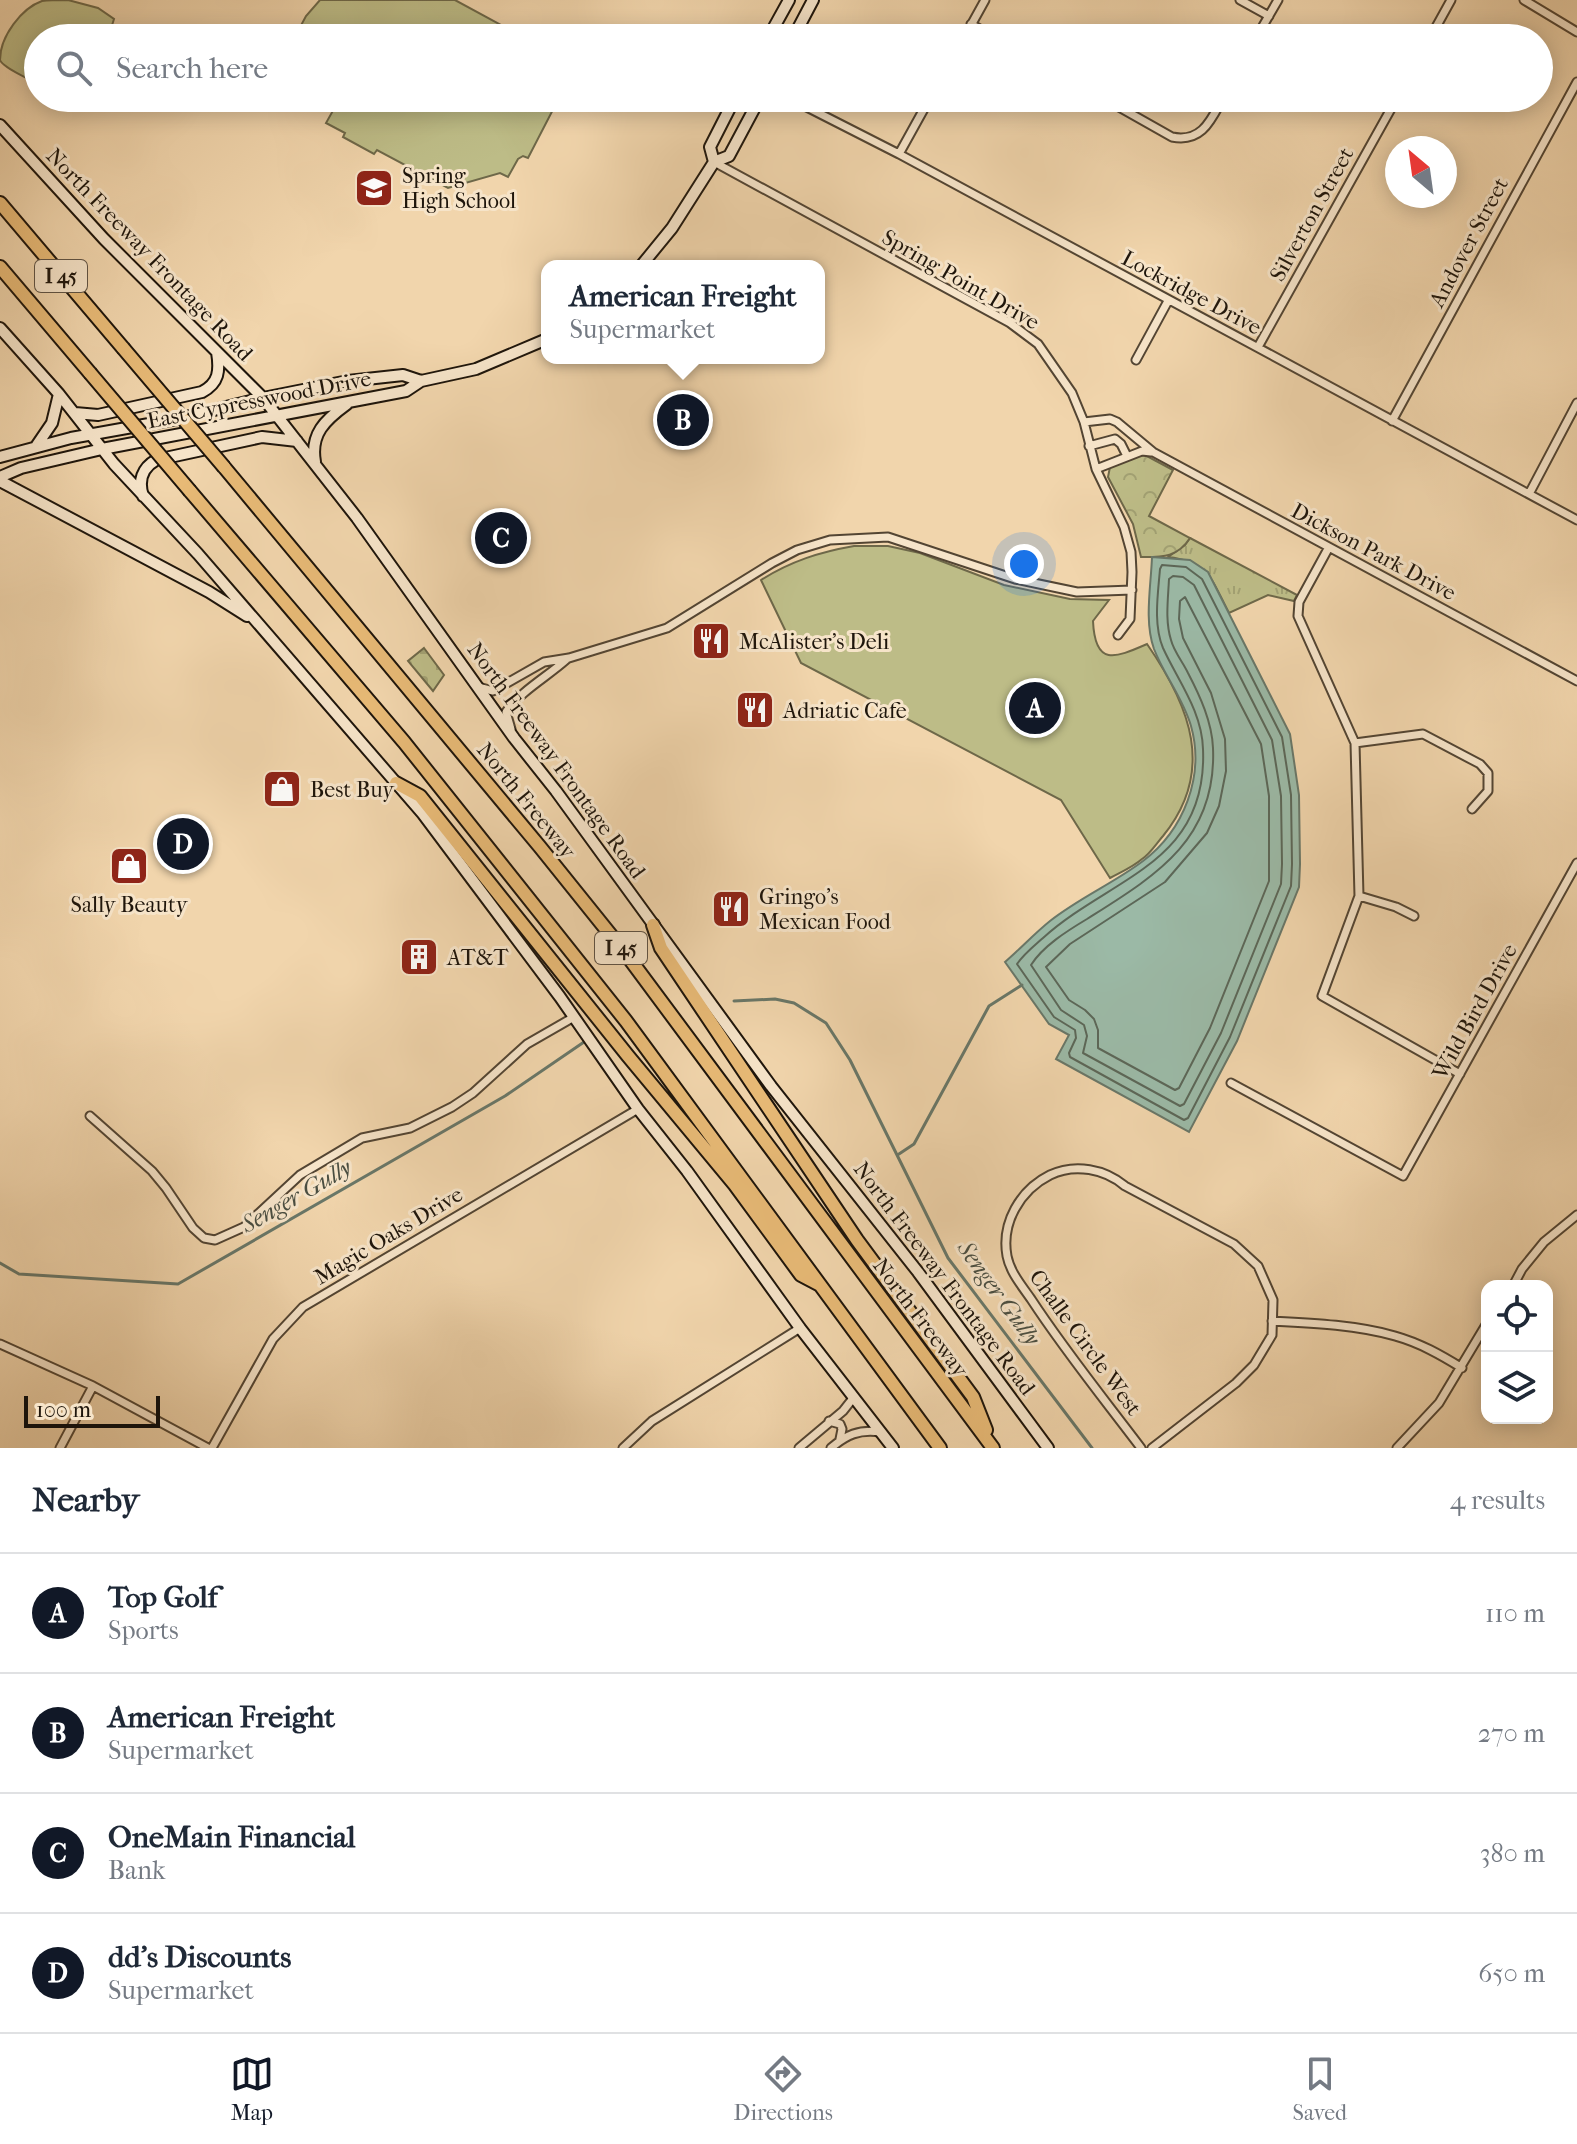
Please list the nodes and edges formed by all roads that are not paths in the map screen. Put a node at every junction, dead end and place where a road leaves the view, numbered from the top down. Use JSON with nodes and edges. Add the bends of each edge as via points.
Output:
{"nodes":[{"id":1,"x":789,"y":0,"type":"edge"},
{"id":2,"x":813,"y":0,"type":"edge"},
{"id":3,"x":985,"y":0,"type":"edge"},
{"id":4,"x":1240,"y":0,"type":"edge"},
{"id":5,"x":1278,"y":0,"type":"edge"},
{"id":6,"x":1451,"y":0,"type":"edge"},
{"id":7,"x":1524,"y":0,"type":"edge"},
{"id":8,"x":1269,"y":16,"type":"junction"},
{"id":9,"x":776,"y":24,"type":"edge"},
{"id":10,"x":800,"y":24,"type":"edge"},
{"id":11,"x":971,"y":24,"type":"edge"},
{"id":12,"x":1264,"y":24,"type":"edge"},
{"id":13,"x":1438,"y":24,"type":"edge"},
{"id":14,"x":1577,"y":32,"type":"edge"},
{"id":15,"x":1577,"y":82,"type":"edge"},
{"id":16,"x":728,"y":112,"type":"edge"},
{"id":17,"x":753,"y":112,"type":"edge"},
{"id":18,"x":816,"y":112,"type":"edge"},
{"id":19,"x":922,"y":112,"type":"edge"},
{"id":20,"x":1128,"y":112,"type":"edge"},
{"id":21,"x":1215,"y":112,"type":"edge"},
{"id":22,"x":1389,"y":112,"type":"edge"},
{"id":23,"x":0,"y":125,"type":"edge"},
{"id":24,"x":899,"y":154,"type":"junction"},
{"id":25,"x":714,"y":162,"type":"junction"},
{"id":26,"x":0,"y":203,"type":"edge"},
{"id":27,"x":646,"y":260,"type":"edge"},
{"id":28,"x":0,"y":267,"type":"edge"},
{"id":29,"x":1168,"y":301,"type":"junction"},
{"id":30,"x":0,"y":328,"type":"edge"},
{"id":31,"x":541,"y":342,"type":"edge"},
{"id":32,"x":1258,"y":347,"type":"junction"},
{"id":33,"x":217,"y":352,"type":"junction"},
{"id":34,"x":1136,"y":360,"type":"dead end"},
{"id":35,"x":421,"y":381,"type":"junction"},
{"id":36,"x":59,"y":394,"type":"junction"},
{"id":37,"x":263,"y":398,"type":"junction"},
{"id":38,"x":350,"y":402,"type":"junction"},
{"id":39,"x":1577,"y":403,"type":"edge"},
{"id":40,"x":75,"y":413,"type":"junction"},
{"id":41,"x":276,"y":415,"type":"junction"},
{"id":42,"x":1392,"y":421,"type":"junction"},
{"id":43,"x":1084,"y":422,"type":"junction"},
{"id":44,"x":92,"y":435,"type":"junction"},
{"id":45,"x":297,"y":441,"type":"junction"},
{"id":46,"x":37,"y":445,"type":"junction"},
{"id":47,"x":1089,"y":446,"type":"junction"},
{"id":48,"x":102,"y":449,"type":"junction"},
{"id":49,"x":1153,"y":452,"type":"junction"},
{"id":50,"x":1127,"y":456,"type":"junction"},
{"id":51,"x":0,"y":457,"type":"edge"},
{"id":52,"x":315,"y":464,"type":"junction"},
{"id":53,"x":1096,"y":469,"type":"junction"},
{"id":54,"x":0,"y":479,"type":"edge"},
{"id":55,"x":1529,"y":494,"type":"junction"},
{"id":56,"x":143,"y":496,"type":"junction"},
{"id":57,"x":1577,"y":520,"type":"edge"},
{"id":58,"x":1329,"y":547,"type":"junction"},
{"id":59,"x":1132,"y":590,"type":"junction"},
{"id":60,"x":258,"y":624,"type":"junction"},
{"id":61,"x":1118,"y":635,"type":"dead end"},
{"id":62,"x":569,"y":658,"type":"junction"},
{"id":63,"x":1577,"y":681,"type":"edge"},
{"id":64,"x":478,"y":687,"type":"junction"},
{"id":65,"x":514,"y":738,"type":"junction"},
{"id":66,"x":1355,"y":743,"type":"junction"},
{"id":67,"x":396,"y":783,"type":"junction"},
{"id":68,"x":1472,"y":809,"type":"dead end"},
{"id":69,"x":1577,"y":863,"type":"edge"},
{"id":70,"x":1359,"y":896,"type":"junction"},
{"id":71,"x":1414,"y":916,"type":"dead end"},
{"id":72,"x":653,"y":925,"type":"junction"},
{"id":73,"x":574,"y":1017,"type":"junction"},
{"id":74,"x":1460,"y":1074,"type":"junction"},
{"id":75,"x":1231,"y":1083,"type":"dead end"},
{"id":76,"x":638,"y":1109,"type":"junction"},
{"id":77,"x":90,"y":1116,"type":"dead end"},
{"id":78,"x":1577,"y":1215,"type":"edge"},
{"id":79,"x":1516,"y":1280,"type":"edge"},
{"id":80,"x":822,"y":1286,"type":"junction"},
{"id":81,"x":1272,"y":1321,"type":"junction"},
{"id":82,"x":800,"y":1328,"type":"junction"},
{"id":83,"x":1481,"y":1334,"type":"edge"},
{"id":84,"x":0,"y":1344,"type":"edge"},
{"id":85,"x":1462,"y":1368,"type":"junction"},
{"id":86,"x":93,"y":1386,"type":"junction"},
{"id":87,"x":854,"y":1397,"type":"junction"},
{"id":88,"x":829,"y":1421,"type":"junction"},
{"id":89,"x":880,"y":1432,"type":"junction"},
{"id":90,"x":1405,"y":1440,"type":"junction"},
{"id":91,"x":840,"y":1441,"type":"junction"},
{"id":92,"x":60,"y":1448,"type":"edge"},
{"id":93,"x":210,"y":1448,"type":"edge"},
{"id":94,"x":623,"y":1448,"type":"edge"},
{"id":95,"x":799,"y":1448,"type":"edge"},
{"id":96,"x":831,"y":1448,"type":"edge"},
{"id":97,"x":893,"y":1448,"type":"edge"},
{"id":98,"x":940,"y":1448,"type":"edge"},
{"id":99,"x":993,"y":1448,"type":"edge"},
{"id":100,"x":1048,"y":1448,"type":"edge"},
{"id":101,"x":1141,"y":1448,"type":"edge"},
{"id":102,"x":1152,"y":1448,"type":"edge"},
{"id":103,"x":1397,"y":1448,"type":"edge"},
{"id":104,"x":1413,"y":1448,"type":"edge"}],
"edges":[{"from":1,"to":9,"type":"main road"},
{"from":2,"to":10,"type":"main road"},
{"from":3,"to":11,"type":"street"},
{"from":4,"to":8,"type":"street"},
{"from":5,"to":8,"type":"street"},
{"from":6,"to":13,"type":"street"},
{"from":7,"to":14,"type":"street"},
{"from":8,"to":12,"type":"street"},
{"from":15,"to":42,"type":"street","name":"Andover Street"},
{"from":16,"to":25,"type":"main road","via":[[710,147]]},
{"from":17,"to":25,"type":"main road","via":[[729,156]]},
{"from":18,"to":24,"type":"street","name":"Lockridge Drive"},
{"from":19,"to":24,"type":"street"},
{"from":20,"to":21,"type":"street","via":[[1184,139],[1208,125]]},
{"from":22,"to":32,"type":"street","name":"Silverton Street"},
{"from":23,"to":33,"type":"main road","name":"North Freeway Frontage Road"},
{"from":24,"to":29,"type":"street","name":"Lockridge Drive"},
{"from":25,"to":27,"type":"main road"},
{"from":25,"to":43,"type":"street","name":"Spring Point Drive","via":[[1010,323],[1038,344],[1057,368]]},
{"from":26,"to":99,"type":"highway","name":"North Freeway","number":"I 45","bridge":true,"via":[[626,954]]},
{"from":28,"to":80,"type":"highway","number":"I 45","bridge":true,"via":[[404,742],[579,961]]},
{"from":29,"to":32,"type":"street","name":"Lockridge Drive"},
{"from":29,"to":34,"type":"street"},
{"from":30,"to":36,"type":"main road"},
{"from":31,"to":35,"type":"main road","name":"East Cypresswood Drive","via":[[476,369]]},
{"from":32,"to":42,"type":"street","name":"Lockridge Drive"},
{"from":33,"to":37,"type":"main road","name":"North Freeway Frontage Road"},
{"from":33,"to":40,"type":"main road","via":[[218,378],[202,392],[98,415]]},
{"from":35,"to":37,"type":"main road","name":"East Cypresswood Drive","via":[[403,375]]},
{"from":35,"to":38,"type":"main road","name":"East Cypresswood Drive","via":[[406,391]]},
{"from":36,"to":40,"type":"main road"},
{"from":36,"to":46,"type":"main road","via":[[52,423]]},
{"from":37,"to":41,"type":"main road","name":"North Freeway Frontage Road"},
{"from":37,"to":44,"type":"main road","name":"East Cypresswood Drive"},
{"from":38,"to":41,"type":"main road","name":"East Cypresswood Drive"},
{"from":38,"to":52,"type":"main road","via":[[316,432]]},
{"from":39,"to":55,"type":"street"},
{"from":40,"to":44,"type":"main road"},
{"from":41,"to":45,"type":"main road","name":"North Freeway Frontage Road"},
{"from":41,"to":48,"type":"main road","name":"East Cypresswood Drive"},
{"from":42,"to":55,"type":"street","name":"Lockridge Drive"},
{"from":43,"to":47,"type":"street","name":"Spring Point Drive"},
{"from":43,"to":49,"type":"street","name":"Dickson Park Drive","via":[[1117,422]]},
{"from":44,"to":46,"type":"main road","name":"East Cypresswood Drive"},
{"from":44,"to":48,"type":"main road"},
{"from":45,"to":52,"type":"main road","name":"North Freeway Frontage Road"},
{"from":45,"to":56,"type":"main road","via":[[262,437],[156,460],[143,473]]},
{"from":46,"to":51,"type":"main road","name":"East Cypresswood Drive"},
{"from":47,"to":50,"type":"street","via":[[1115,439]]},
{"from":47,"to":53,"type":"street","name":"Spring Point Drive"},
{"from":48,"to":54,"type":"main road","name":"East Cypresswood Drive","via":[[21,468]]},
{"from":48,"to":56,"type":"main road"},
{"from":49,"to":50,"type":"street"},
{"from":49,"to":58,"type":"street","name":"Dickson Park Drive"},
{"from":50,"to":53,"type":"street"},
{"from":52,"to":64,"type":"main road","name":"North Freeway Frontage Road"},
{"from":53,"to":59,"type":"street","name":"Spring Point Drive","via":[[1124,527]]},
{"from":54,"to":60,"type":"main road"},
{"from":55,"to":57,"type":"street","name":"Lockridge Drive"},
{"from":56,"to":60,"type":"main road"},
{"from":58,"to":63,"type":"street","name":"Dickson Park Drive"},
{"from":58,"to":66,"type":"street","via":[[1299,602],[1298,616]]},
{"from":59,"to":61,"type":"street","name":"Spring Point Drive","via":[[1130,619]]},
{"from":59,"to":62,"type":"street","via":[[1077,592],[1015,579],[888,537],[830,540],[784,556],[667,628]]},
{"from":60,"to":67,"type":"main road"},
{"from":62,"to":64,"type":"street","via":[[544,662],[493,691]]},
{"from":62,"to":65,"type":"street","via":[[518,696],[506,712]]},
{"from":64,"to":65,"type":"main road","name":"North Freeway Frontage Road"},
{"from":65,"to":72,"type":"main road","name":"North Freeway Frontage Road"},
{"from":66,"to":68,"type":"street","via":[[1423,734],[1480,764],[1488,773],[1488,791]]},
{"from":66,"to":70,"type":"street"},
{"from":67,"to":73,"type":"main road"},
{"from":67,"to":80,"type":"highway","via":[[420,796],[735,1185],[801,1275]]},
{"from":69,"to":74,"type":"street","name":"Wild Bird Drive"},
{"from":70,"to":71,"type":"street"},
{"from":70,"to":74,"type":"street","via":[[1322,996]]},
{"from":72,"to":99,"type":"highway","via":[[661,948],[840,1214],[973,1397]]},
{"from":72,"to":100,"type":"main road","name":"North Freeway Frontage Road"},
{"from":73,"to":76,"type":"main road"},
{"from":73,"to":77,"type":"street","via":[[527,1044],[452,1107],[410,1128],[362,1138],[300,1175],[244,1227],[215,1240],[193,1228],[152,1171]]},
{"from":74,"to":75,"type":"street","name":"Wild Bird Drive","via":[[1403,1176]]},
{"from":76,"to":82,"type":"main road"},
{"from":76,"to":93,"type":"street","name":"Magic Oaks Drive","via":[[303,1307],[273,1339]]},
{"from":78,"to":79,"type":"street","via":[[1544,1242]]},
{"from":80,"to":98,"type":"highway","number":"I 45"},
{"from":81,"to":85,"type":"street","via":[[1394,1335]]},
{"from":81,"to":101,"type":"street","name":"Challe Circle West","via":[[1271,1291],[1252,1259],[1115,1178],[1096,1170],[1066,1170],[1030,1189],[1007,1232],[1010,1268]]},
{"from":81,"to":102,"type":"street","via":[[1272,1335],[1254,1365]]},
{"from":82,"to":87,"type":"main road"},
{"from":82,"to":94,"type":"street","via":[[671,1408]]},
{"from":83,"to":85,"type":"street"},
{"from":84,"to":86,"type":"street"},
{"from":85,"to":90,"type":"street"},
{"from":86,"to":92,"type":"street"},
{"from":86,"to":93,"type":"street"},
{"from":87,"to":88,"type":"street"},
{"from":87,"to":89,"type":"main road"},
{"from":88,"to":91,"type":"street","via":[[840,1424]]},
{"from":88,"to":95,"type":"street"},
{"from":89,"to":91,"type":"street","via":[[860,1431]]},
{"from":89,"to":97,"type":"main road"},
{"from":90,"to":103,"type":"street"},
{"from":90,"to":104,"type":"street"},
{"from":91,"to":96,"type":"street"}]}
